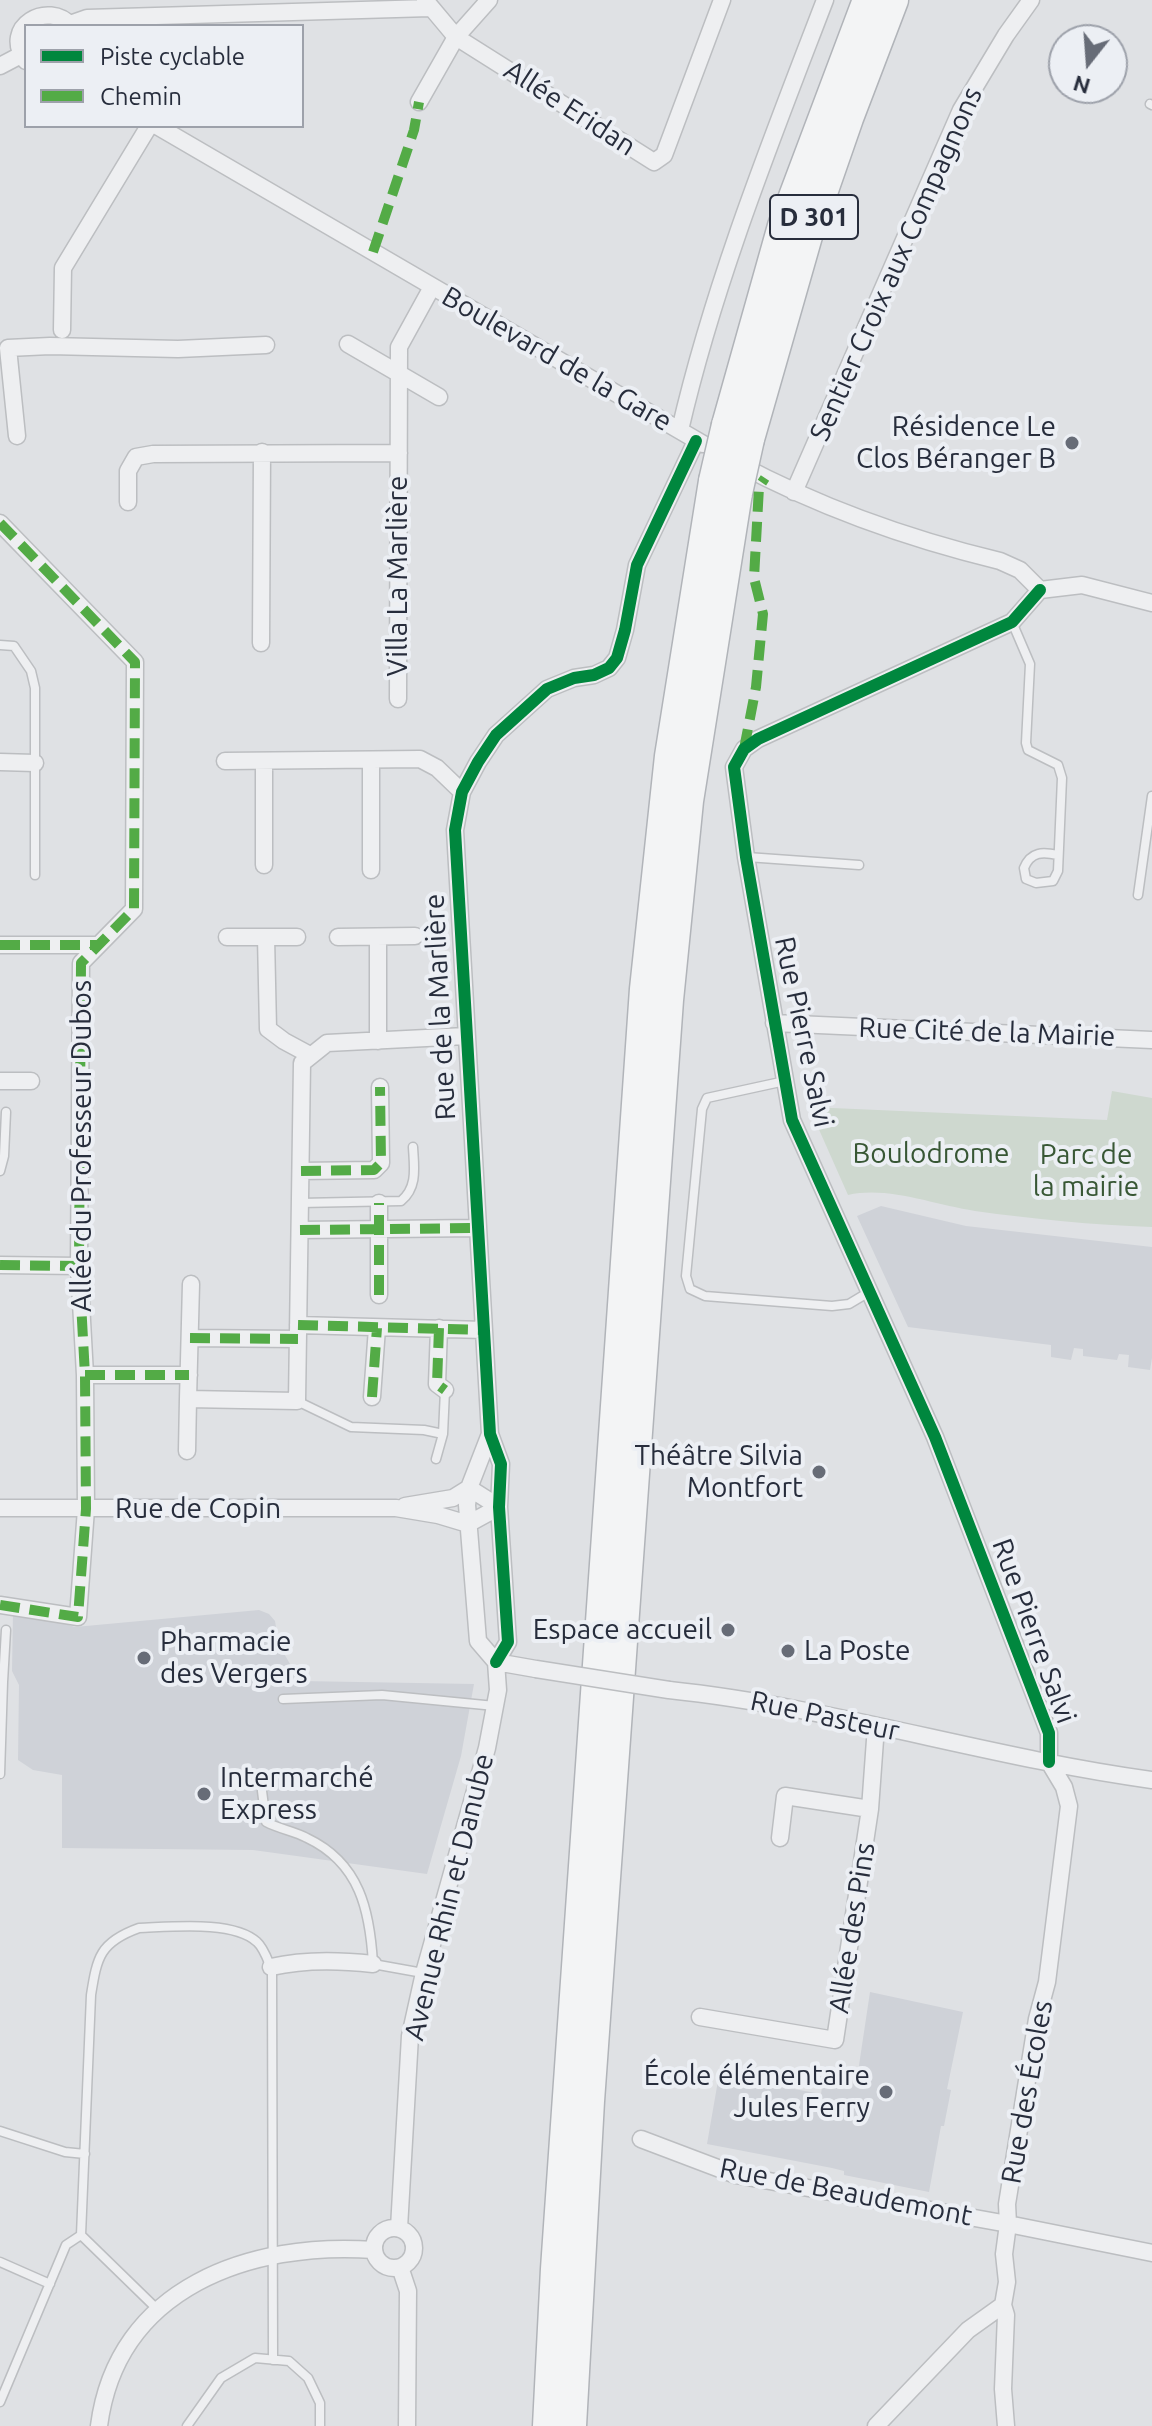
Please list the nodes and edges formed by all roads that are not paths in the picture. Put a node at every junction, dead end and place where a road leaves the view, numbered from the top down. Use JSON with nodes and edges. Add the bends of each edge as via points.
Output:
{"nodes":[{"id":1,"x":489,"y":0,"type":"edge"},
{"id":2,"x":722,"y":0,"type":"edge"},
{"id":3,"x":825,"y":0,"type":"edge"},
{"id":4,"x":868,"y":0,"type":"edge"},
{"id":5,"x":893,"y":0,"type":"edge"},
{"id":6,"x":1031,"y":0,"type":"edge"},
{"id":7,"x":35,"y":1,"type":"edge"},
{"id":8,"x":427,"y":4,"type":"edge"},
{"id":9,"x":70,"y":24,"type":"edge"},
{"id":10,"x":73,"y":24,"type":"edge"},
{"id":11,"x":5,"y":35,"type":"edge"},
{"id":12,"x":456,"y":37,"type":"junction"},
{"id":13,"x":22,"y":59,"type":"edge"},
{"id":14,"x":0,"y":66,"type":"edge"},
{"id":15,"x":419,"y":102,"type":"dead end"},
{"id":16,"x":148,"y":128,"type":"edge"},
{"id":17,"x":160,"y":128,"type":"edge"},
{"id":18,"x":432,"y":287,"type":"junction"},
{"id":19,"x":62,"y":330,"type":"dead end"},
{"id":20,"x":348,"y":344,"type":"dead end"},
{"id":21,"x":266,"y":345,"type":"dead end"},
{"id":22,"x":4,"y":351,"type":"edge"},
{"id":23,"x":399,"y":375,"type":"junction"},
{"id":24,"x":439,"y":397,"type":"dead end"},
{"id":25,"x":680,"y":430,"type":"junction"},
{"id":26,"x":738,"y":432,"type":"junction"},
{"id":27,"x":17,"y":436,"type":"dead end"},
{"id":28,"x":696,"y":441,"type":"junction"},
{"id":29,"x":262,"y":452,"type":"junction"},
{"id":30,"x":399,"y":453,"type":"junction"},
{"id":31,"x":726,"y":487,"type":"junction"},
{"id":32,"x":794,"y":492,"type":"junction"},
{"id":33,"x":128,"y":502,"type":"dead end"},
{"id":34,"x":0,"y":523,"type":"edge"},
{"id":35,"x":1040,"y":590,"type":"junction"},
{"id":36,"x":1152,"y":603,"type":"edge"},
{"id":37,"x":1012,"y":622,"type":"junction"},
{"id":38,"x":261,"y":643,"type":"dead end"},
{"id":39,"x":0,"y":645,"type":"edge"},
{"id":40,"x":398,"y":699,"type":"dead end"},
{"id":41,"x":371,"y":760,"type":"junction"},
{"id":42,"x":225,"y":761,"type":"dead end"},
{"id":43,"x":264,"y":761,"type":"junction"},
{"id":44,"x":0,"y":762,"type":"edge"},
{"id":45,"x":35,"y":763,"type":"junction"},
{"id":46,"x":462,"y":792,"type":"junction"},
{"id":47,"x":1152,"y":796,"type":"edge"},
{"id":48,"x":1058,"y":855,"type":"junction"},
{"id":49,"x":746,"y":857,"type":"junction"},
{"id":50,"x":264,"y":865,"type":"dead end"},
{"id":51,"x":859,"y":865,"type":"dead end"},
{"id":52,"x":371,"y":870,"type":"dead end"},
{"id":53,"x":35,"y":875,"type":"dead end"},
{"id":54,"x":1138,"y":895,"type":"dead end"},
{"id":55,"x":415,"y":936,"type":"dead end"},
{"id":56,"x":227,"y":937,"type":"dead end"},
{"id":57,"x":266,"y":937,"type":"junction"},
{"id":58,"x":297,"y":937,"type":"dead end"},
{"id":59,"x":338,"y":937,"type":"dead end"},
{"id":60,"x":378,"y":937,"type":"junction"},
{"id":61,"x":0,"y":945,"type":"edge"},
{"id":62,"x":98,"y":945,"type":"junction"},
{"id":63,"x":774,"y":1023,"type":"junction"},
{"id":64,"x":466,"y":1036,"type":"junction"},
{"id":65,"x":1152,"y":1040,"type":"edge"},
{"id":66,"x":378,"y":1041,"type":"junction"},
{"id":67,"x":306,"y":1059,"type":"junction"},
{"id":68,"x":0,"y":1081,"type":"edge"},
{"id":69,"x":31,"y":1081,"type":"dead end"},
{"id":70,"x":785,"y":1081,"type":"junction"},
{"id":71,"x":380,"y":1087,"type":"dead end"},
{"id":72,"x":6,"y":1112,"type":"dead end"},
{"id":73,"x":413,"y":1147,"type":"dead end"},
{"id":74,"x":0,"y":1171,"type":"edge"},
{"id":75,"x":301,"y":1171,"type":"junction"},
{"id":76,"x":300,"y":1203,"type":"junction"},
{"id":77,"x":379,"y":1203,"type":"junction"},
{"id":78,"x":477,"y":1228,"type":"junction"},
{"id":79,"x":380,"y":1229,"type":"junction"},
{"id":80,"x":300,"y":1230,"type":"junction"},
{"id":81,"x":0,"y":1265,"type":"edge"},
{"id":82,"x":79,"y":1266,"type":"junction"},
{"id":83,"x":191,"y":1284,"type":"dead end"},
{"id":84,"x":870,"y":1292,"type":"junction"},
{"id":85,"x":379,"y":1295,"type":"dead end"},
{"id":86,"x":377,"y":1328,"type":"junction"},
{"id":87,"x":439,"y":1328,"type":"junction"},
{"id":88,"x":484,"y":1330,"type":"junction"},
{"id":89,"x":298,"y":1332,"type":"junction"},
{"id":90,"x":190,"y":1338,"type":"junction"},
{"id":91,"x":85,"y":1375,"type":"junction"},
{"id":92,"x":189,"y":1375,"type":"junction"},
{"id":93,"x":445,"y":1390,"type":"joint"},
{"id":94,"x":372,"y":1397,"type":"dead end"},
{"id":95,"x":188,"y":1399,"type":"junction"},
{"id":96,"x":297,"y":1401,"type":"junction"},
{"id":97,"x":443,"y":1434,"type":"junction"},
{"id":98,"x":490,"y":1434,"type":"junction"},
{"id":99,"x":187,"y":1451,"type":"dead end"},
{"id":100,"x":436,"y":1459,"type":"dead end"},
{"id":101,"x":469,"y":1488,"type":"junction"},
{"id":102,"x":499,"y":1507,"type":"junction"},
{"id":103,"x":0,"y":1508,"type":"edge"},
{"id":104,"x":396,"y":1508,"type":"junction"},
{"id":105,"x":86,"y":1509,"type":"junction"},
{"id":106,"x":468,"y":1524,"type":"junction"},
{"id":107,"x":0,"y":1605,"type":"edge"},
{"id":108,"x":6,"y":1630,"type":"dead end"},
{"id":109,"x":496,"y":1662,"type":"junction"},
{"id":110,"x":2,"y":1682,"type":"edge"},
{"id":111,"x":283,"y":1699,"type":"dead end"},
{"id":112,"x":495,"y":1706,"type":"junction"},
{"id":113,"x":876,"y":1726,"type":"junction"},
{"id":114,"x":1049,"y":1762,"type":"junction"},
{"id":115,"x":0,"y":1774,"type":"edge"},
{"id":116,"x":1152,"y":1780,"type":"edge"},
{"id":117,"x":262,"y":1791,"type":"dead end"},
{"id":118,"x":870,"y":1809,"type":"junction"},
{"id":119,"x":780,"y":1838,"type":"dead end"},
{"id":120,"x":373,"y":1958,"type":"junction"},
{"id":121,"x":271,"y":1967,"type":"junction"},
{"id":122,"x":424,"y":1973,"type":"junction"},
{"id":123,"x":700,"y":2017,"type":"dead end"},
{"id":124,"x":0,"y":2131,"type":"edge"},
{"id":125,"x":641,"y":2139,"type":"dead end"},
{"id":126,"x":85,"y":2154,"type":"junction"},
{"id":127,"x":1008,"y":2224,"type":"junction"},
{"id":128,"x":399,"y":2228,"type":"junction"},
{"id":129,"x":81,"y":2235,"type":"junction"},
{"id":130,"x":374,"y":2250,"type":"junction"},
{"id":131,"x":1152,"y":2253,"type":"edge"},
{"id":132,"x":274,"y":2254,"type":"junction"},
{"id":133,"x":0,"y":2262,"type":"edge"},
{"id":134,"x":400,"y":2267,"type":"junction"},
{"id":135,"x":50,"y":2284,"type":"junction"},
{"id":136,"x":1003,"y":2305,"type":"junction"},
{"id":137,"x":157,"y":2309,"type":"junction"},
{"id":138,"x":273,"y":2360,"type":"junction"},
{"id":139,"x":0,"y":2402,"type":"edge"},
{"id":140,"x":99,"y":2426,"type":"edge"},
{"id":141,"x":187,"y":2426,"type":"edge"},
{"id":142,"x":320,"y":2426,"type":"edge"},
{"id":143,"x":407,"y":2426,"type":"edge"},
{"id":144,"x":548,"y":2426,"type":"edge"},
{"id":145,"x":571,"y":2426,"type":"edge"},
{"id":146,"x":876,"y":2426,"type":"edge"},
{"id":147,"x":1006,"y":2426,"type":"edge"}],
"edges":[{"from":1,"to":12,"type":"street"},
{"from":2,"to":12,"type":"street","name":"Allée Eridan","via":[[664,155],[654,162]]},
{"from":3,"to":25,"type":"street","via":[[758,175]]},
{"from":4,"to":26,"type":"highway","number":"D 301","via":[[783,226]]},
{"from":5,"to":26,"type":"highway","number":"D 301"},
{"from":6,"to":32,"type":"street","name":"Sentier Croix aux Compagnons","via":[[961,110]]},
{"from":7,"to":9,"type":"street","via":[[61,9]]},
{"from":7,"to":11,"type":"street","via":[[16,14]]},
{"from":8,"to":10,"type":"street","via":[[87,18]]},
{"from":8,"to":12,"type":"street"},
{"from":11,"to":13,"type":"street"},
{"from":12,"to":15,"type":"street"},
{"from":13,"to":14,"type":"street"},
{"from":16,"to":19,"type":"street","via":[[63,268]]},
{"from":17,"to":18,"type":"street","name":"Boulevard de la Gare"},
{"from":18,"to":23,"type":"street","name":"Villa La Marlière","via":[[399,347]]},
{"from":18,"to":25,"type":"street","name":"Boulevard de la Gare"},
{"from":20,"to":23,"type":"street"},
{"from":21,"to":22,"type":"street"},
{"from":22,"to":27,"type":"street"},
{"from":23,"to":24,"type":"street"},
{"from":23,"to":30,"type":"street","name":"Villa La Marlière"},
{"from":25,"to":28,"type":"street","name":"Boulevard de la Gare"},
{"from":26,"to":31,"type":"highway","number":"D 301","bridge":true},
{"from":28,"to":32,"type":"street","name":"Boulevard de la Gare"},
{"from":28,"to":46,"type":"street","name":"Rue de la Marlière","via":[[637,565],[617,658],[594,675],[547,689],[520,711],[496,735]]},
{"from":29,"to":30,"type":"street","name":"Villa La Marlière"},
{"from":29,"to":33,"type":"street","name":"Villa La Marlière","via":[[136,457],[128,471]]},
{"from":29,"to":38,"type":"street"},
{"from":30,"to":40,"type":"street","name":"Villa La Marlière"},
{"from":31,"to":144,"type":"highway","number":"D 301","via":[[670,756],[645,989]]},
{"from":31,"to":145,"type":"highway","number":"D 301","via":[[668,1000],[589,2101]]},
{"from":32,"to":35,"type":"street","name":"Boulevard de la Gare","via":[[1000,561],[1020,570]]},
{"from":34,"to":62,"type":"street","name":"Allée du Professeur Dubos","via":[[135,662],[134,909]]},
{"from":35,"to":36,"type":"street","via":[[1082,585]]},
{"from":35,"to":37,"type":"street","name":"Rue Pierre Salvi"},
{"from":37,"to":48,"type":"lane","via":[[1030,664],[1028,750],[1058,765],[1062,778]]},
{"from":37,"to":49,"type":"street","name":"Rue Pierre Salvi","via":[[744,749],[734,767]]},
{"from":39,"to":45,"type":"lane","via":[[14,646],[31,671]]},
{"from":41,"to":43,"type":"street"},
{"from":41,"to":46,"type":"street","via":[[420,759]]},
{"from":41,"to":52,"type":"street"},
{"from":42,"to":43,"type":"street"},
{"from":43,"to":50,"type":"street"},
{"from":44,"to":45,"type":"street"},
{"from":45,"to":53,"type":"lane"},
{"from":46,"to":64,"type":"street","name":"Rue de la Marlière","via":[[455,830]]},
{"from":47,"to":54,"type":"lane"},
{"from":48,"to":48,"type":"lane","via":[[1053,881],[1026,879],[1024,868],[1032,856]]},
{"from":49,"to":51,"type":"lane"},
{"from":49,"to":63,"type":"street","name":"Rue Pierre Salvi"},
{"from":55,"to":60,"type":"street"},
{"from":56,"to":57,"type":"street"},
{"from":57,"to":58,"type":"street"},
{"from":57,"to":67,"type":"street","via":[[268,1029]]},
{"from":59,"to":60,"type":"street"},
{"from":60,"to":66,"type":"street"},
{"from":61,"to":62,"type":"street"},
{"from":62,"to":82,"type":"street","name":"Allée du Professeur Dubos","via":[[81,963]]},
{"from":63,"to":65,"type":"street","name":"Rue Cité de la Mairie"},
{"from":63,"to":70,"type":"street","name":"Rue Pierre Salvi"},
{"from":64,"to":66,"type":"street","name":"Rue de la Marlière"},
{"from":64,"to":78,"type":"street","name":"Rue de la Marlière"},
{"from":66,"to":67,"type":"street","name":"Rue de la Marlière","via":[[327,1043]]},
{"from":67,"to":75,"type":"street"},
{"from":68,"to":69,"type":"street"},
{"from":70,"to":84,"type":"street","name":"Rue Pierre Salvi","via":[[792,1120]]},
{"from":70,"to":84,"type":"lane","via":[[707,1098],[686,1276],[690,1289],[705,1296],[832,1306],[849,1304]]},
{"from":71,"to":75,"type":"street","via":[[381,1163],[374,1170]]},
{"from":72,"to":74,"type":"lane"},
{"from":73,"to":77,"type":"lane","via":[[410,1194],[401,1201]]},
{"from":75,"to":76,"type":"street"},
{"from":76,"to":77,"type":"lane"},
{"from":76,"to":80,"type":"street"},
{"from":77,"to":79,"type":"street"},
{"from":78,"to":79,"type":"street"},
{"from":78,"to":88,"type":"street","name":"Rue de la Marlière"},
{"from":79,"to":80,"type":"street"},
{"from":79,"to":85,"type":"street"},
{"from":80,"to":89,"type":"street"},
{"from":81,"to":82,"type":"street"},
{"from":82,"to":91,"type":"street","name":"Allée du Professeur Dubos"},
{"from":83,"to":90,"type":"street"},
{"from":84,"to":114,"type":"street","name":"Rue Pierre Salvi","via":[[935,1437],[1049,1733]]},
{"from":86,"to":87,"type":"street"},
{"from":86,"to":89,"type":"street"},
{"from":86,"to":94,"type":"street"},
{"from":87,"to":88,"type":"street"},
{"from":87,"to":93,"type":"street","via":[[437,1384]]},
{"from":88,"to":98,"type":"street","name":"Rue de la Marlière"},
{"from":89,"to":90,"type":"street"},
{"from":89,"to":96,"type":"street"},
{"from":90,"to":92,"type":"street"},
{"from":91,"to":92,"type":"street"},
{"from":91,"to":105,"type":"street","name":"Allée du Professeur Dubos"},
{"from":92,"to":95,"type":"street"},
{"from":93,"to":97,"type":"lane"},
{"from":95,"to":96,"type":"street"},
{"from":95,"to":99,"type":"street"},
{"from":96,"to":97,"type":"lane","via":[[351,1427]]},
{"from":97,"to":100,"type":"lane"},
{"from":98,"to":101,"type":"street","name":"Rue de la Marlière"},
{"from":98,"to":102,"type":"street","name":"Rue de la Marlière","via":[[501,1464]]},
{"from":101,"to":102,"type":"street"},
{"from":101,"to":104,"type":"street","name":"Rue de Copin","via":[[453,1498]]},
{"from":101,"to":106,"type":"street","name":"Rue de la Marlière"},
{"from":102,"to":106,"type":"street"},
{"from":102,"to":109,"type":"street","name":"Rue de la Marlière","via":[[508,1642]]},
{"from":103,"to":105,"type":"street","name":"Rue de Copin"},
{"from":104,"to":105,"type":"street","name":"Rue de Copin"},
{"from":104,"to":106,"type":"street","name":"Rue de Copin"},
{"from":105,"to":107,"type":"street","name":"Allée du Professeur Dubos","via":[[78,1617]]},
{"from":106,"to":109,"type":"street","name":"Rue de la Marlière","via":[[478,1641]]},
{"from":108,"to":110,"type":"lane"},
{"from":109,"to":112,"type":"street","name":"Avenue Rhin et Danube"},
{"from":109,"to":113,"type":"street","name":"Rue Pasteur","bridge":true,"via":[[734,1697]]},
{"from":110,"to":115,"type":"lane"},
{"from":111,"to":112,"type":"lane","via":[[382,1695]]},
{"from":112,"to":122,"type":"street","name":"Avenue Rhin et Danube","via":[[473,1805]]},
{"from":113,"to":114,"type":"street","name":"Rue Pasteur"},
{"from":113,"to":118,"type":"street","name":"Allée des Pins"},
{"from":114,"to":116,"type":"street","name":"Rue Pasteur"},
{"from":114,"to":127,"type":"street","name":"Rue des Écoles","via":[[1069,1806],[1047,1982],[1009,2189]]},
{"from":117,"to":120,"type":"lane","via":[[266,1822],[325,1848],[360,1891],[369,1915]]},
{"from":118,"to":119,"type":"street","via":[[785,1796]]},
{"from":118,"to":123,"type":"street","name":"Allée des Pins","via":[[835,2040]]},
{"from":120,"to":121,"type":"street"},
{"from":120,"to":122,"type":"lane"},
{"from":121,"to":126,"type":"lane","via":[[260,1944],[230,1929],[139,1928],[107,1947],[97,1960],[91,1995]]},
{"from":121,"to":132,"type":"lane"},
{"from":122,"to":128,"type":"street","name":"Avenue Rhin et Danube","via":[[410,2036]]},
{"from":124,"to":126,"type":"lane"},
{"from":125,"to":127,"type":"street","name":"Rue de Beaudemont","via":[[736,2175]]},
{"from":126,"to":129,"type":"lane"},
{"from":127,"to":131,"type":"street","name":"Rue de Beaudemont"},
{"from":127,"to":136,"type":"street","name":"Rue des Écoles"},
{"from":128,"to":130,"type":"street","via":[[381,2233]]},
{"from":128,"to":134,"type":"street","via":[[414,2244],[413,2256]]},
{"from":129,"to":135,"type":"lane","via":[[66,2245]]},
{"from":129,"to":137,"type":"lane"},
{"from":130,"to":132,"type":"street"},
{"from":130,"to":134,"type":"street","via":[[383,2264]]},
{"from":132,"to":137,"type":"street","via":[[217,2272]]},
{"from":132,"to":138,"type":"lane"},
{"from":133,"to":135,"type":"lane"},
{"from":134,"to":143,"type":"street","via":[[408,2291]]},
{"from":135,"to":139,"type":"lane"},
{"from":136,"to":146,"type":"street","via":[[968,2330]]},
{"from":136,"to":147,"type":"street","name":"Rue des Écoles"},
{"from":137,"to":140,"type":"street","via":[[121,2356],[103,2398]]},
{"from":138,"to":141,"type":"lane","via":[[255,2358],[221,2378]]},
{"from":138,"to":142,"type":"lane","via":[[289,2361],[308,2378],[320,2403]]}]}
